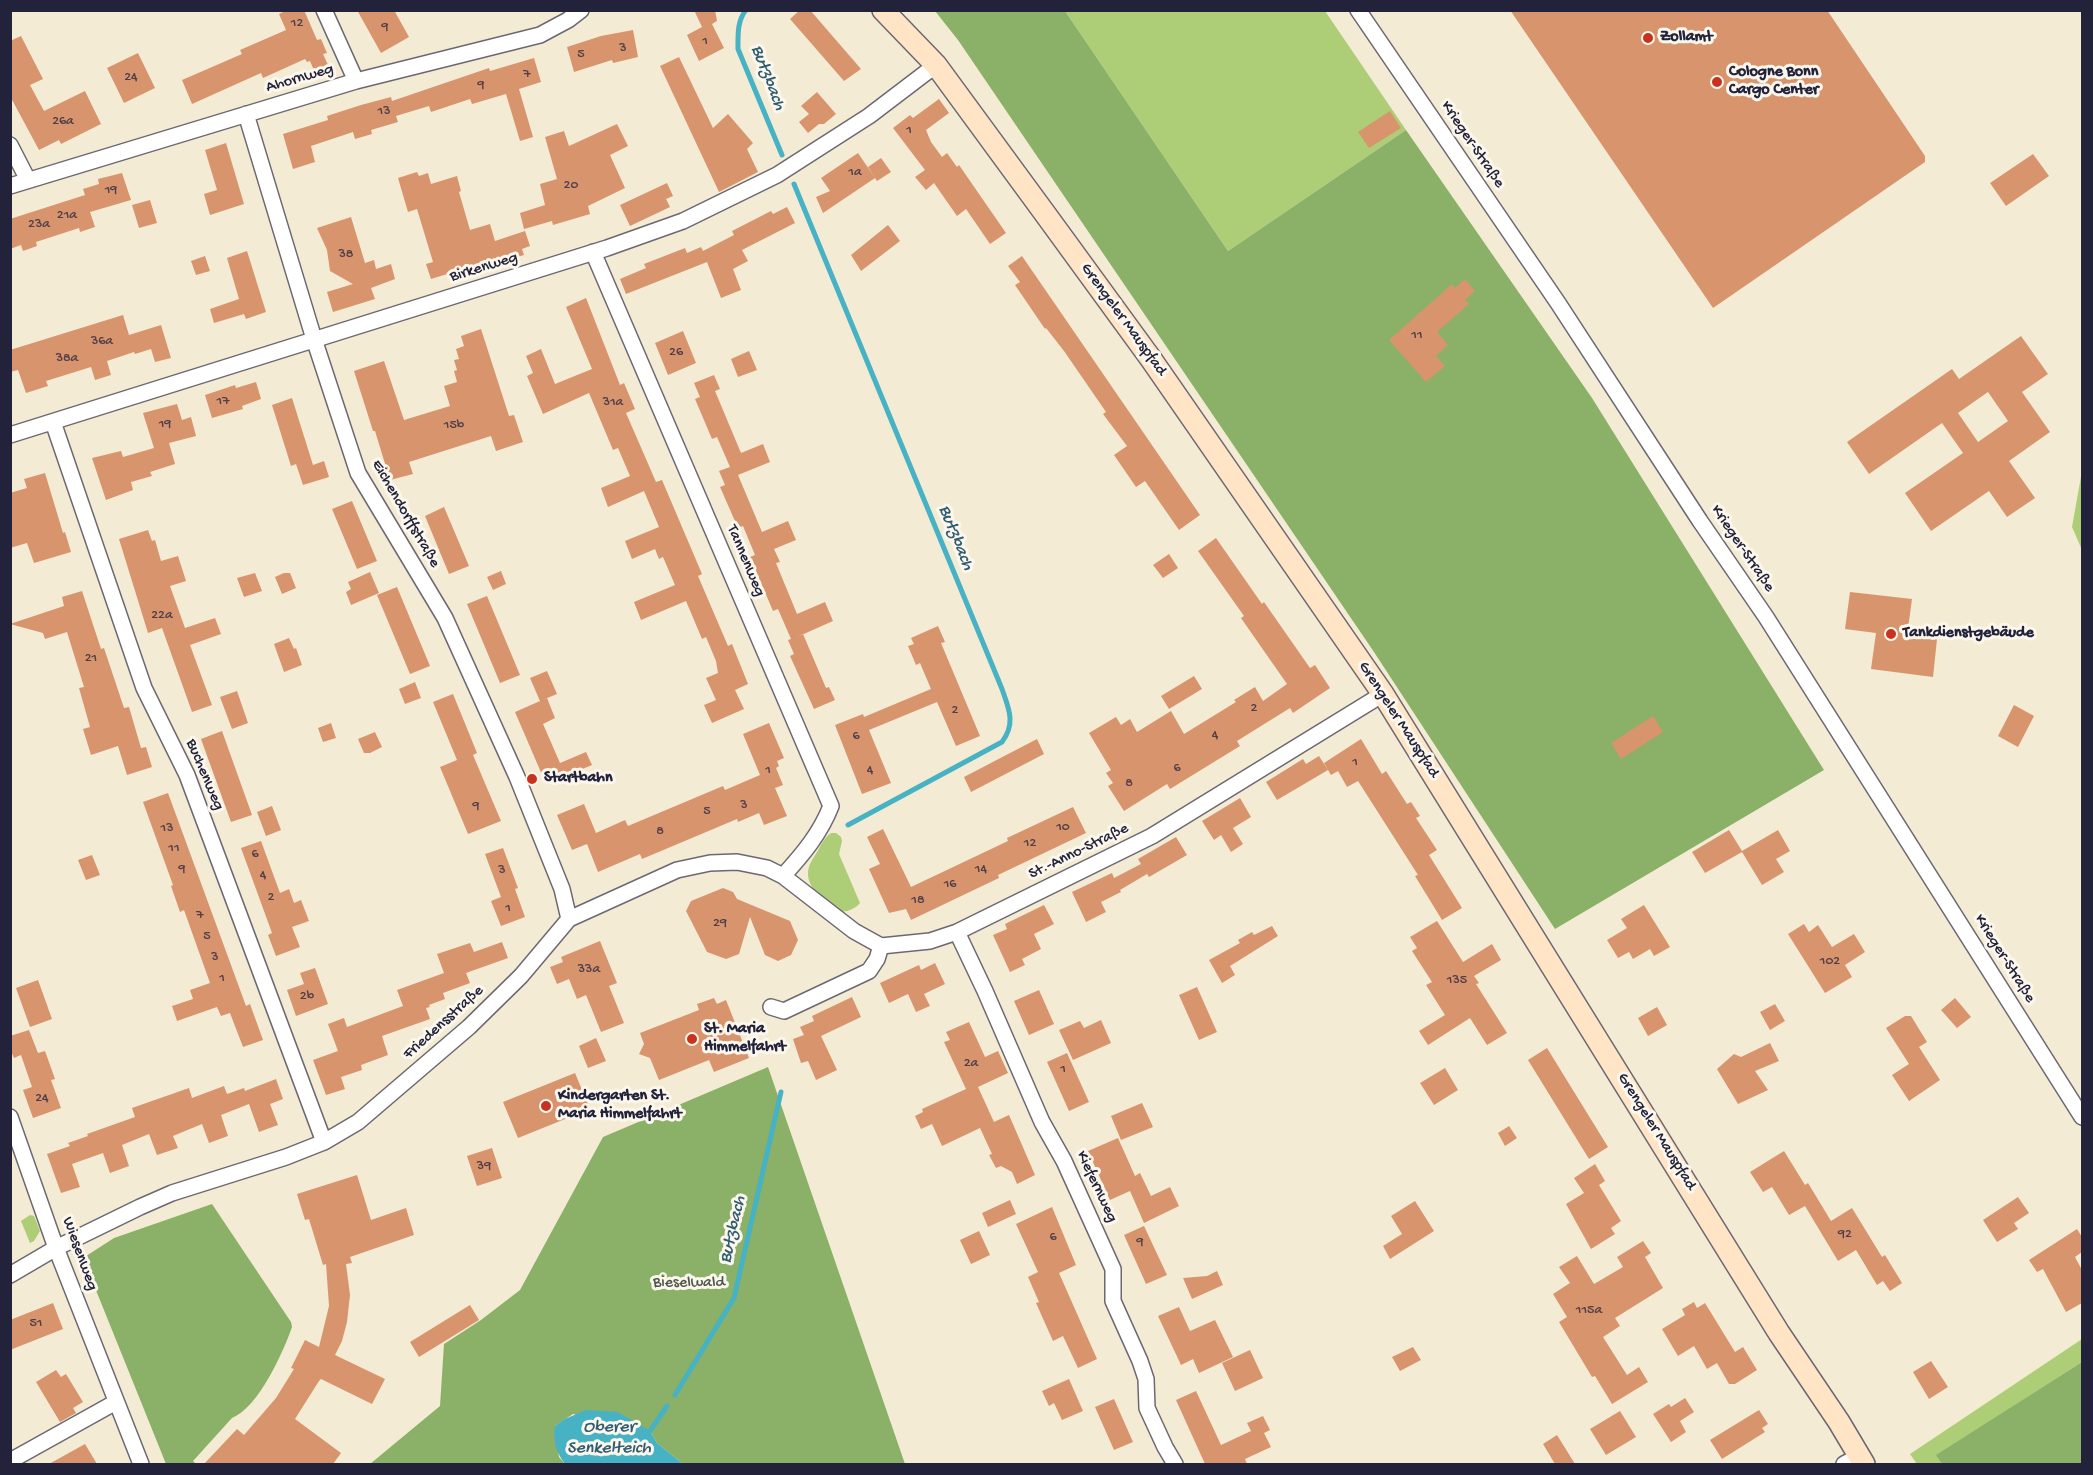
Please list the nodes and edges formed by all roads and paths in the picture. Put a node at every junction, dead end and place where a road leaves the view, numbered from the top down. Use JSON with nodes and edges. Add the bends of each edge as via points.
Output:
{"nodes":[{"id":1,"x":324,"y":10,"type":"edge"},
{"id":2,"x":580,"y":10,"type":"edge"},
{"id":3,"x":883,"y":10,"type":"edge"},
{"id":4,"x":1358,"y":10,"type":"edge"},
{"id":5,"x":936,"y":65,"type":"junction"},
{"id":6,"x":356,"y":81,"type":"junction"},
{"id":7,"x":246,"y":114,"type":"junction"},
{"id":8,"x":10,"y":145,"type":"edge"},
{"id":9,"x":28,"y":180,"type":"junction"},
{"id":10,"x":10,"y":186,"type":"edge"},
{"id":11,"x":593,"y":252,"type":"junction"},
{"id":12,"x":314,"y":339,"type":"junction"},
{"id":13,"x":53,"y":422,"type":"junction"},
{"id":14,"x":10,"y":435,"type":"edge"},
{"id":15,"x":1383,"y":694,"type":"junction"},
{"id":16,"x":783,"y":876,"type":"junction"},
{"id":17,"x":569,"y":919,"type":"junction"},
{"id":18,"x":957,"y":932,"type":"junction"},
{"id":19,"x":881,"y":946,"type":"junction"},
{"id":20,"x":777,"y":1009,"type":"dead end"},
{"id":21,"x":10,"y":1117,"type":"edge"},
{"id":22,"x":2082,"y":1117,"type":"edge"},
{"id":23,"x":324,"y":1142,"type":"junction"},
{"id":24,"x":56,"y":1248,"type":"junction"},
{"id":25,"x":10,"y":1275,"type":"edge"},
{"id":26,"x":116,"y":1402,"type":"junction"},
{"id":27,"x":10,"y":1461,"type":"edge"},
{"id":28,"x":1856,"y":1462,"type":"edge"},
{"id":29,"x":141,"y":1464,"type":"edge"},
{"id":30,"x":1175,"y":1464,"type":"edge"}],
"edges":[{"from":1,"to":6,"type":"street"},
{"from":2,"to":6,"type":"street","name":"Ahornweg","via":[[540,34]]},
{"from":3,"to":5,"type":"main road","name":"Grengeler Mauspfad"},
{"from":4,"to":22,"type":"street","name":"Krieger-Straße","via":[[1766,618]]},
{"from":5,"to":11,"type":"street","name":"Birkenweg","via":[[869,116],[777,176],[683,221]]},
{"from":5,"to":15,"type":"main road","name":"Grengeler Mauspfad","via":[[1151,359]]},
{"from":6,"to":7,"type":"street","name":"Ahornweg"},
{"from":7,"to":9,"type":"street","name":"Ahornweg"},
{"from":7,"to":12,"type":"street","name":"Eichendorffstraße"},
{"from":8,"to":9,"type":"street"},
{"from":9,"to":10,"type":"street","name":"Ahornweg"},
{"from":11,"to":12,"type":"street","name":"Birkenweg"},
{"from":11,"to":16,"type":"street","name":"Tannenweg","via":[[831,806],[810,846]]},
{"from":12,"to":13,"type":"street","name":"Birkenweg"},
{"from":12,"to":17,"type":"street","name":"Eichendorffstraße","via":[[358,473],[445,618],[526,799],[562,889]]},
{"from":13,"to":14,"type":"street","name":"Birkenweg"},
{"from":13,"to":23,"type":"street","name":"Buchenweg","via":[[144,688],[188,775]]},
{"from":15,"to":18,"type":"street","name":"St.-Anno-Straße","via":[[1152,836]]},
{"from":15,"to":28,"type":"main road","name":"Grengeler Mauspfad"},
{"from":16,"to":17,"type":"street","name":"Friedensstraße","via":[[767,868],[736,862],[699,865],[677,870]]},
{"from":16,"to":19,"type":"street","name":"Friedensstraße","via":[[862,937]]},
{"from":17,"to":23,"type":"street","name":"Friedensstraße","via":[[521,976],[469,1028],[358,1122]]},
{"from":18,"to":19,"type":"street","name":"St.-Anno-Straße","via":[[930,941]]},
{"from":18,"to":30,"type":"street","name":"Kiefernweg","via":[[1113,1269],[1113,1301],[1146,1379],[1148,1408]]},
{"from":19,"to":20,"type":"street","via":[[869,971]]},
{"from":21,"to":24,"type":"street","name":"Wiesenweg"},
{"from":23,"to":24,"type":"street","name":"Friedensstraße","via":[[286,1158],[172,1193]]},
{"from":24,"to":25,"type":"street","name":"Friedensstraße"},
{"from":24,"to":26,"type":"street","name":"Wiesenweg"},
{"from":26,"to":27,"type":"street"},
{"from":26,"to":29,"type":"street","name":"Wiesenweg"}]}
